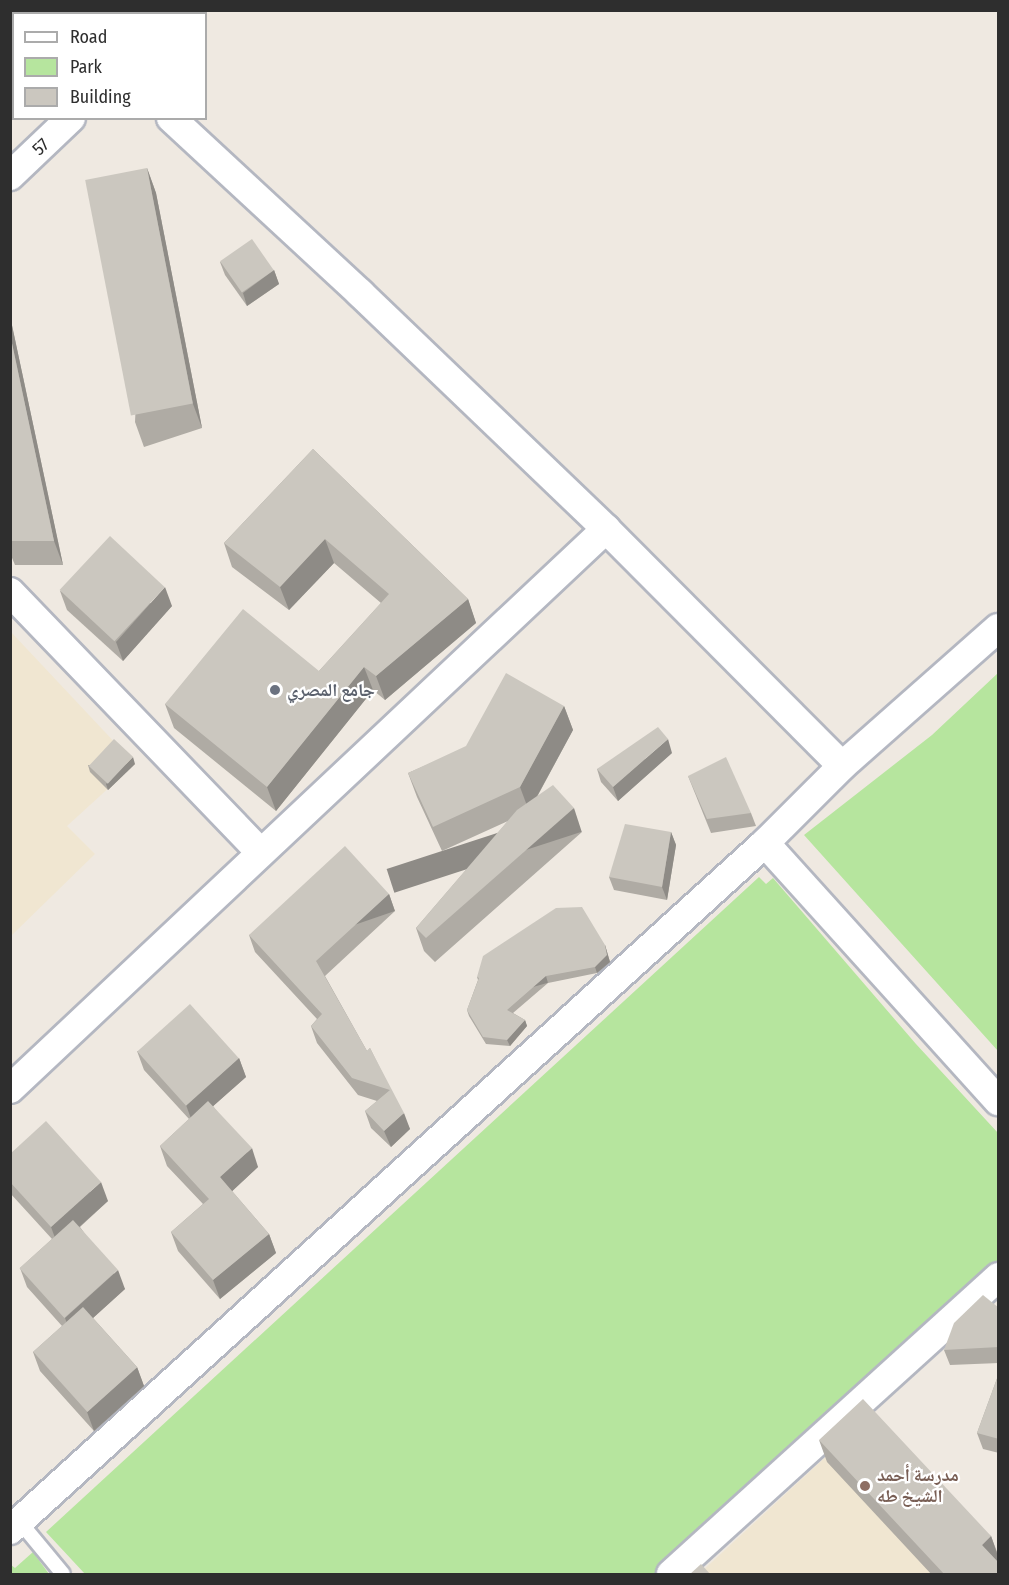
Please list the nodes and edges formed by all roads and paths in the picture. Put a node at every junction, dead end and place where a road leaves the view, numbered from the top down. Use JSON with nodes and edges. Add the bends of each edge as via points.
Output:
{"nodes":[{"id":1,"x":69,"y":120,"type":"edge"},
{"id":2,"x":173,"y":120,"type":"edge"},
{"id":3,"x":10,"y":176,"type":"edge"},
{"id":4,"x":606,"y":529,"type":"junction"},
{"id":5,"x":10,"y":592,"type":"edge"},
{"id":6,"x":999,"y":628,"type":"edge"},
{"id":7,"x":842,"y":766,"type":"junction"},
{"id":8,"x":765,"y":843,"type":"junction"},
{"id":9,"x":260,"y":852,"type":"junction"},
{"id":10,"x":10,"y":1089,"type":"edge"},
{"id":11,"x":999,"y":1101,"type":"edge"},
{"id":12,"x":999,"y":1277,"type":"edge"},
{"id":13,"x":15,"y":1526,"type":"edge"},
{"id":14,"x":63,"y":1575,"type":"edge"},
{"id":15,"x":672,"y":1575,"type":"edge"}],
"edges":[{"from":1,"to":3,"type":"street","name":"57"},
{"from":2,"to":4,"type":"street"},
{"from":4,"to":7,"type":"street"},
{"from":4,"to":9,"type":"street"},
{"from":5,"to":9,"type":"street"},
{"from":6,"to":7,"type":"street"},
{"from":7,"to":8,"type":"street"},
{"from":8,"to":11,"type":"street"},
{"from":8,"to":13,"type":"street"},
{"from":9,"to":10,"type":"street"},
{"from":12,"to":15,"type":"street"},
{"from":13,"to":14,"type":"lane"}]}
